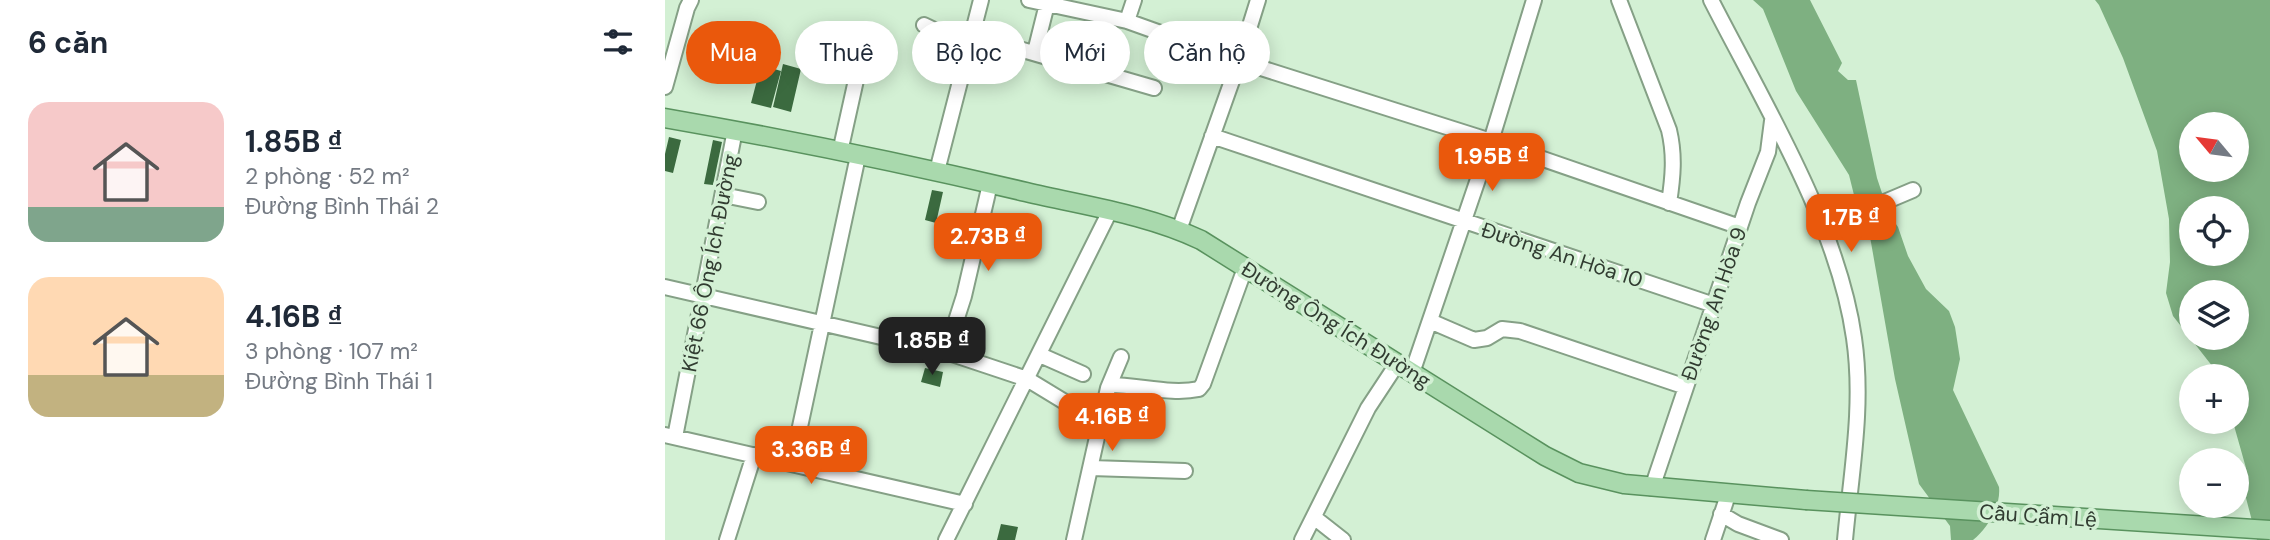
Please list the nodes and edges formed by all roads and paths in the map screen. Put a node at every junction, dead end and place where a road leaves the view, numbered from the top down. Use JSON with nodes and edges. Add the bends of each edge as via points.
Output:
{"nodes":[{"id":1,"x":691,"y":0,"type":"edge"},
{"id":2,"x":981,"y":0,"type":"edge"},
{"id":3,"x":1029,"y":0,"type":"edge"},
{"id":4,"x":1134,"y":0,"type":"edge"},
{"id":5,"x":1258,"y":0,"type":"edge"},
{"id":6,"x":1534,"y":0,"type":"edge"},
{"id":7,"x":1619,"y":0,"type":"edge"},
{"id":8,"x":1711,"y":0,"type":"edge"},
{"id":9,"x":1053,"y":3,"type":"edge"},
{"id":10,"x":975,"y":21,"type":"edge"},
{"id":11,"x":1127,"y":21,"type":"joint"},
{"id":12,"x":1251,"y":21,"type":"edge"},
{"id":13,"x":1026,"y":50,"type":"edge"},
{"id":14,"x":1035,"y":52,"type":"junction"},
{"id":15,"x":1270,"y":71,"type":"edge"},
{"id":16,"x":855,"y":84,"type":"edge"},
{"id":17,"x":959,"y":84,"type":"edge"},
{"id":18,"x":1231,"y":84,"type":"edge"},
{"id":19,"x":665,"y":87,"type":"edge"},
{"id":20,"x":1154,"y":88,"type":"dead end"},
{"id":21,"x":665,"y":118,"type":"edge"},
{"id":22,"x":1772,"y":119,"type":"junction"},
{"id":23,"x":735,"y":131,"type":"junction"},
{"id":24,"x":1212,"y":136,"type":"junction"},
{"id":25,"x":1491,"y":141,"type":"junction"},
{"id":26,"x":839,"y":152,"type":"junction"},
{"id":27,"x":858,"y":156,"type":"junction"},
{"id":28,"x":937,"y":171,"type":"junction"},
{"id":29,"x":990,"y":184,"type":"junction"},
{"id":30,"x":1913,"y":190,"type":"dead end"},
{"id":31,"x":723,"y":195,"type":"junction"},
{"id":32,"x":758,"y":202,"type":"dead end"},
{"id":33,"x":1669,"y":202,"type":"junction"},
{"id":34,"x":1110,"y":211,"type":"junction"},
{"id":35,"x":1464,"y":222,"type":"junction"},
{"id":36,"x":1740,"y":227,"type":"junction"},
{"id":37,"x":1823,"y":228,"type":"junction"},
{"id":38,"x":1179,"y":230,"type":"junction"},
{"id":39,"x":1245,"y":268,"type":"junction"},
{"id":40,"x":665,"y":287,"type":"edge"},
{"id":41,"x":704,"y":297,"type":"junction"},
{"id":42,"x":1714,"y":305,"type":"junction"},
{"id":43,"x":1430,"y":321,"type":"junction"},
{"id":44,"x":823,"y":324,"type":"junction"},
{"id":45,"x":946,"y":352,"type":"junction"},
{"id":46,"x":1040,"y":355,"type":"junction"},
{"id":47,"x":1121,"y":357,"type":"dead end"},
{"id":48,"x":1405,"y":368,"type":"junction"},
{"id":49,"x":1083,"y":374,"type":"dead end"},
{"id":50,"x":1027,"y":379,"type":"junction"},
{"id":51,"x":1110,"y":385,"type":"junction"},
{"id":52,"x":1686,"y":387,"type":"junction"},
{"id":53,"x":1101,"y":424,"type":"junction"},
{"id":54,"x":670,"y":436,"type":"edge"},
{"id":55,"x":754,"y":455,"type":"junction"},
{"id":56,"x":792,"y":464,"type":"junction"},
{"id":57,"x":1091,"y":468,"type":"junction"},
{"id":58,"x":1185,"y":471,"type":"dead end"},
{"id":59,"x":1652,"y":488,"type":"junction"},
{"id":60,"x":1728,"y":495,"type":"junction"},
{"id":61,"x":1806,"y":500,"type":"joint"},
{"id":62,"x":965,"y":503,"type":"junction"},
{"id":63,"x":1721,"y":514,"type":"junction"},
{"id":64,"x":1315,"y":518,"type":"junction"},
{"id":65,"x":2270,"y":530,"type":"edge"},
{"id":66,"x":727,"y":540,"type":"edge"},
{"id":67,"x":946,"y":540,"type":"edge"},
{"id":68,"x":1074,"y":540,"type":"edge"},
{"id":69,"x":1302,"y":540,"type":"edge"},
{"id":70,"x":1343,"y":540,"type":"edge"},
{"id":71,"x":1713,"y":540,"type":"edge"},
{"id":72,"x":1781,"y":540,"type":"edge"},
{"id":73,"x":1846,"y":540,"type":"edge"}],
"edges":[{"from":1,"to":19,"type":"street"},
{"from":2,"to":10,"type":"street"},
{"from":3,"to":9,"type":"street"},
{"from":4,"to":11,"type":"street"},
{"from":5,"to":12,"type":"street"},
{"from":6,"to":25,"type":"street"},
{"from":7,"to":33,"type":"street","via":[[1669,130],[1673,172]]},
{"from":8,"to":22,"type":"street"},
{"from":9,"to":11,"type":"street"},
{"from":9,"to":14,"type":"street"},
{"from":13,"to":14,"type":"street"},
{"from":14,"to":20,"type":"street"},
{"from":15,"to":25,"type":"street"},
{"from":16,"to":26,"type":"street"},
{"from":17,"to":28,"type":"street"},
{"from":18,"to":24,"type":"street"},
{"from":21,"to":23,"type":"main road","name":"Đường Ông Ích Đường"},
{"from":22,"to":36,"type":"street","name":"Đường An Hòa 9","via":[[1768,152]]},
{"from":22,"to":37,"type":"street"},
{"from":23,"to":26,"type":"main road","name":"Đường Ông Ích Đường"},
{"from":23,"to":31,"type":"street","name":"Kiệt 66 Ông Ích Đường"},
{"from":24,"to":35,"type":"street","name":"Đường An Hòa 10"},
{"from":24,"to":38,"type":"street"},
{"from":25,"to":33,"type":"street"},
{"from":25,"to":35,"type":"street"},
{"from":26,"to":27,"type":"main road","name":"Đường Ông Ích Đường"},
{"from":27,"to":28,"type":"main road","name":"Đường Ông Ích Đường"},
{"from":27,"to":44,"type":"street"},
{"from":28,"to":29,"type":"main road","name":"Đường Ông Ích Đường"},
{"from":29,"to":34,"type":"main road","name":"Đường Ông Ích Đường"},
{"from":29,"to":45,"type":"street"},
{"from":30,"to":37,"type":"street"},
{"from":31,"to":32,"type":"street"},
{"from":31,"to":41,"type":"street","name":"Kiệt 66 Ông Ích Đường"},
{"from":33,"to":36,"type":"street"},
{"from":34,"to":38,"type":"main road","name":"Đường Ông Ích Đường"},
{"from":34,"to":46,"type":"street"},
{"from":35,"to":42,"type":"street","name":"Đường An Hòa 10"},
{"from":35,"to":43,"type":"street"},
{"from":36,"to":42,"type":"street","name":"Đường An Hòa 9"},
{"from":37,"to":73,"type":"street","via":[[1847,297],[1857,368],[1856,439]]},
{"from":38,"to":39,"type":"main road","name":"Đường Ông Ích Đường"},
{"from":39,"to":48,"type":"main road","name":"Đường Ông Ích Đường"},
{"from":39,"to":51,"type":"street","via":[[1202,387],[1196,391]]},
{"from":40,"to":41,"type":"street"},
{"from":41,"to":44,"type":"street"},
{"from":41,"to":54,"type":"street","name":"Kiệt 66 Ông Ích Đường"},
{"from":42,"to":52,"type":"street","name":"Đường An Hòa 9"},
{"from":43,"to":48,"type":"street"},
{"from":43,"to":52,"type":"street","via":[[1474,340],[1502,330],[1520,331]]},
{"from":44,"to":45,"type":"street"},
{"from":44,"to":56,"type":"street"},
{"from":45,"to":50,"type":"street"},
{"from":46,"to":49,"type":"street"},
{"from":46,"to":50,"type":"street"},
{"from":47,"to":51,"type":"street"},
{"from":48,"to":59,"type":"main road","name":"Đường Ông Ích Đường","via":[[1579,473]]},
{"from":48,"to":64,"type":"street","via":[[1362,418]]},
{"from":50,"to":53,"type":"street"},
{"from":50,"to":62,"type":"street"},
{"from":51,"to":53,"type":"street"},
{"from":52,"to":59,"type":"street","name":"Đường An Hòa 9"},
{"from":53,"to":57,"type":"street"},
{"from":54,"to":55,"type":"street"},
{"from":55,"to":56,"type":"street"},
{"from":55,"to":66,"type":"street"},
{"from":56,"to":62,"type":"street"},
{"from":57,"to":58,"type":"street"},
{"from":57,"to":68,"type":"street"},
{"from":59,"to":60,"type":"main road","name":"Đường Ông Ích Đường"},
{"from":60,"to":61,"type":"main road","name":"Đường Ông Ích Đường"},
{"from":60,"to":63,"type":"street"},
{"from":61,"to":65,"type":"main road","name":"Cầu Cẩm Lệ","bridge":true},
{"from":62,"to":67,"type":"street"},
{"from":63,"to":71,"type":"street"},
{"from":63,"to":72,"type":"street"},
{"from":64,"to":69,"type":"street"},
{"from":64,"to":70,"type":"street"}]}
